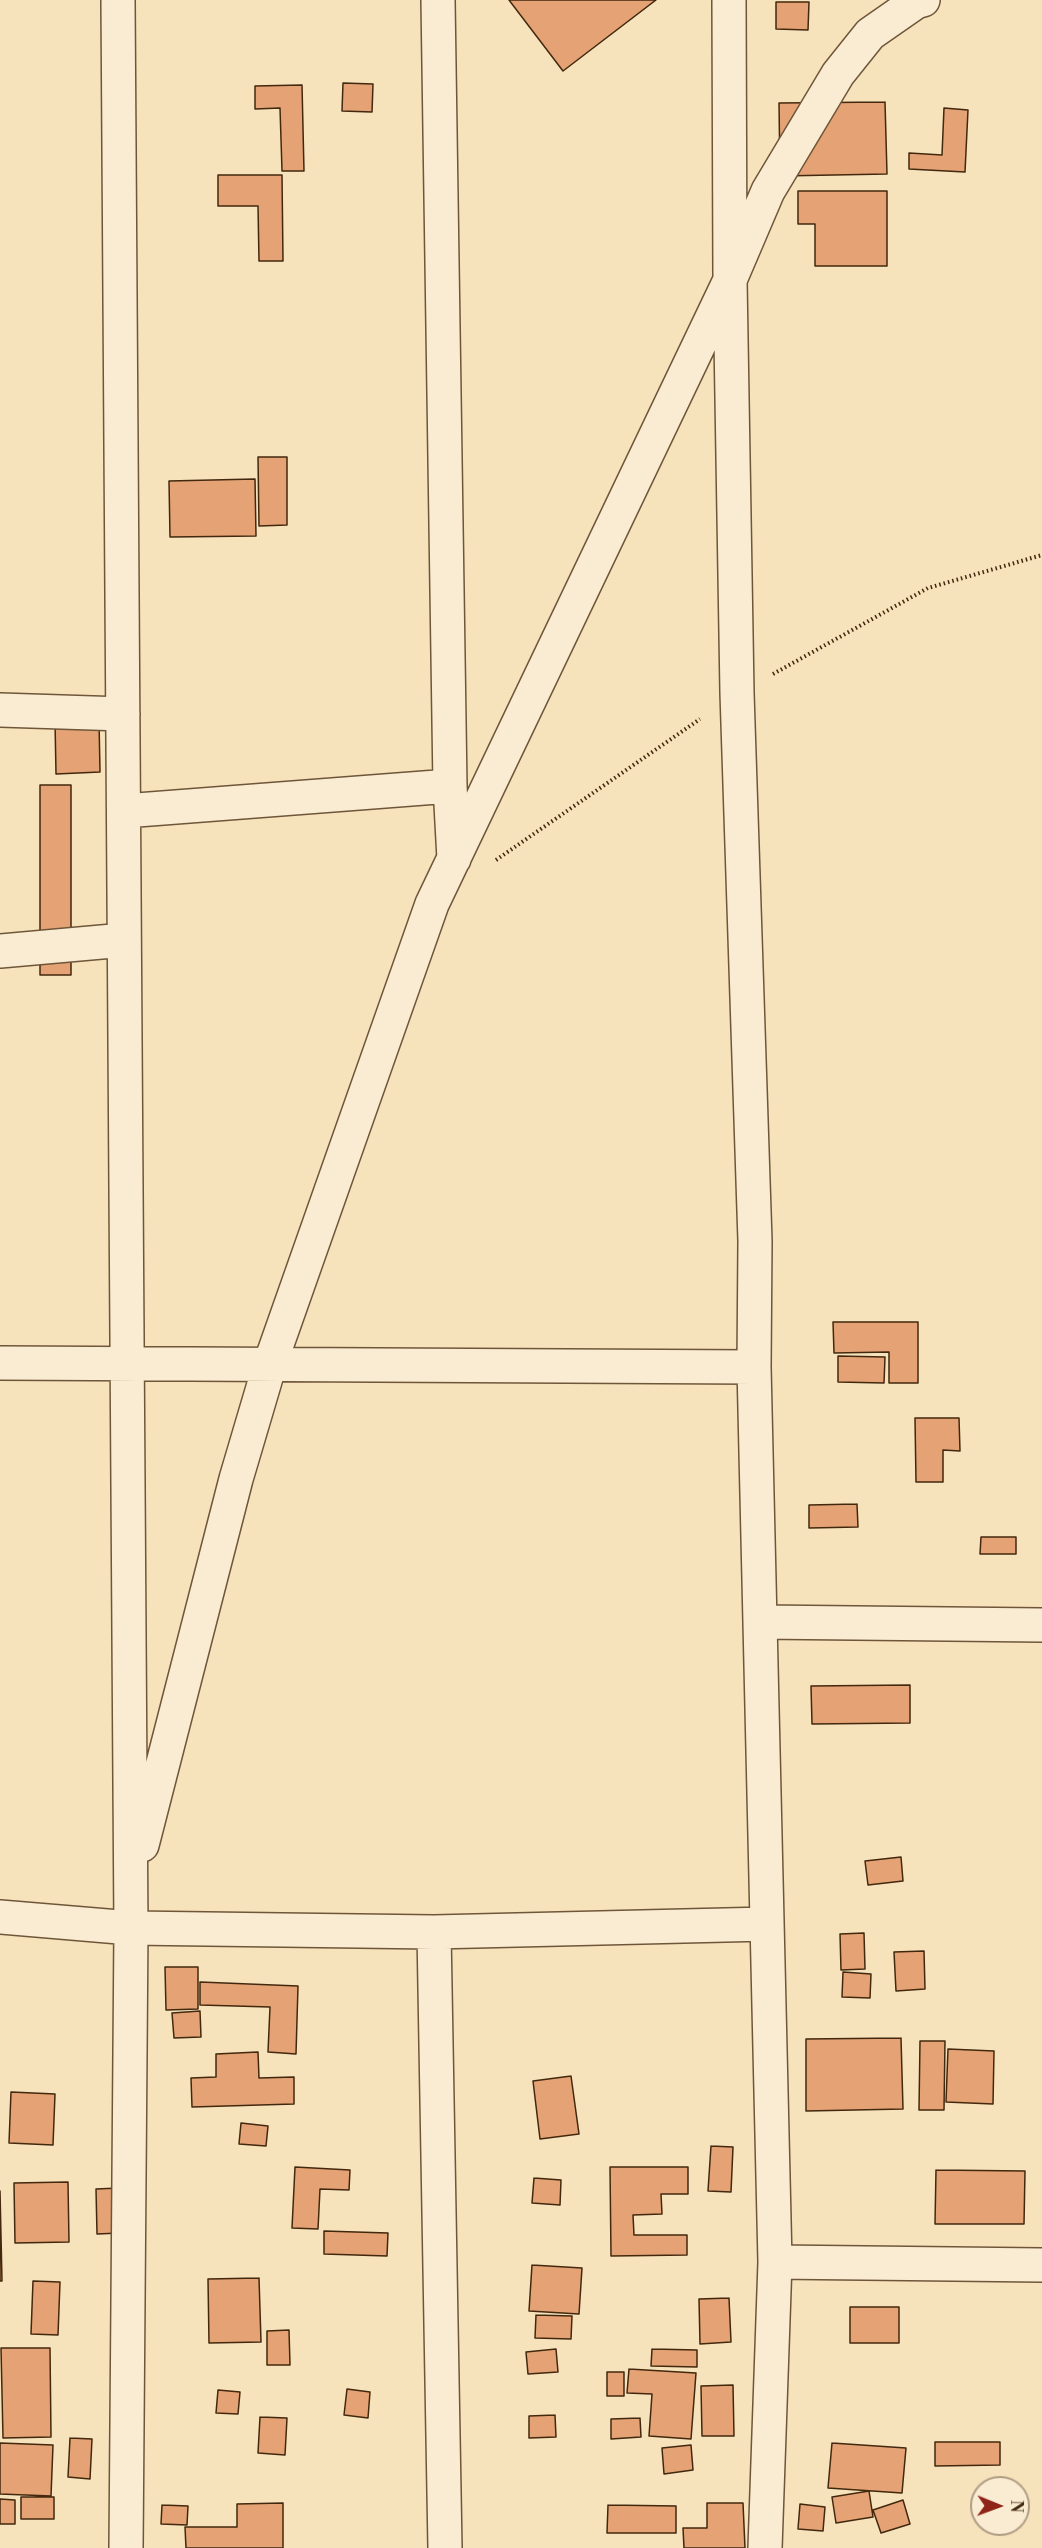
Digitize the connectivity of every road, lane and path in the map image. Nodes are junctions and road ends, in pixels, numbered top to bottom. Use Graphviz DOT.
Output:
graph roads {
  1 [pos="118,0"];
  2 [pos="438,0"];
  3 [pos="729,0"];
  4 [pos="923,0"];
  5 [pos="730,280"];
  6 [pos="0,710"];
  7 [pos="123,714"];
  8 [pos="450,786"];
  9 [pos="124,811"];
  10 [pos="454,862"];
  11 [pos="124,940"];
  12 [pos="0,951"];
  13 [pos="0,1363"];
  14 [pos="127,1364"];
  15 [pos="270,1364"];
  16 [pos="754,1367"];
  17 [pos="760,1622"];
  18 [pos="1042,1625"];
  19 [pos="130,1890"];
  20 [pos="0,1917"];
  21 [pos="766,1924"];
  22 [pos="131,1928"];
  23 [pos="434,1932"];
  24 [pos="775,2262"];
  25 [pos="1042,2265"];
  26 [pos="126,2548"];
  27 [pos="445,2548"];
  28 [pos="765,2548"];
  1 -- 7 [label="street"];
  2 -- 8 [label="street"];
  3 -- 5 [label="street"];
  4 -- 5 [label="street"];
  5 -- 10 [label="street"];
  5 -- 16 [label="street"];
  6 -- 7 [label="street"];
  7 -- 9 [label="street"];
  8 -- 9 [label="street"];
  8 -- 10 [label="street"];
  9 -- 11 [label="street"];
  10 -- 15 [label="street"];
  11 -- 12 [label="street"];
  11 -- 14 [label="street"];
  13 -- 14 [label="street"];
  14 -- 15 [label="street"];
  14 -- 19 [label="street"];
  15 -- 16 [label="street"];
  15 -- 19 [label="street"];
  16 -- 17 [label="street"];
  17 -- 18 [label="street"];
  17 -- 21 [label="street"];
  19 -- 22 [label="street"];
  20 -- 22 [label="street"];
  21 -- 23 [label="street"];
  21 -- 24 [label="street"];
  22 -- 23 [label="street"];
  22 -- 26 [label="street"];
  23 -- 27 [label="street"];
  24 -- 25 [label="street"];
  24 -- 28 [label="street"];
}
